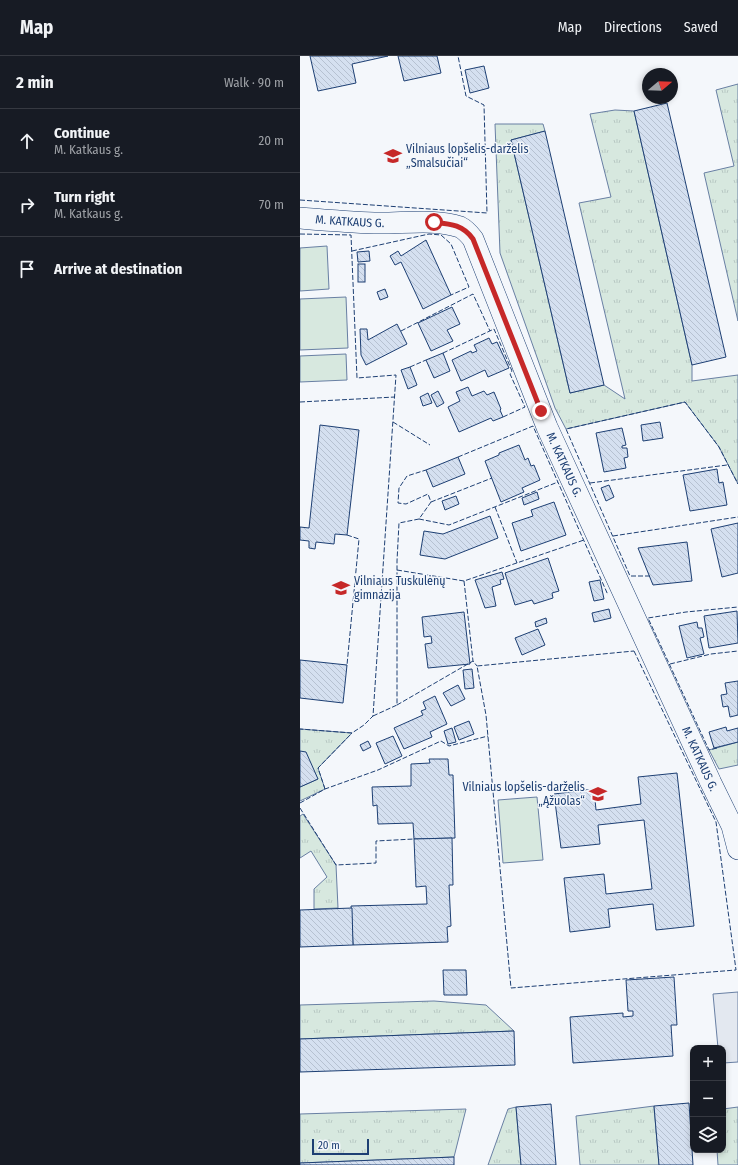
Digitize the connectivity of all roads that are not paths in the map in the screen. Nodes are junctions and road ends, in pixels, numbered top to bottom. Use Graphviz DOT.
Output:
graph roads {
  1 [pos="300,218"];
  2 [pos="738,849"];
  1 -- 2 [label="street, M. KATKAUS G."];
}
